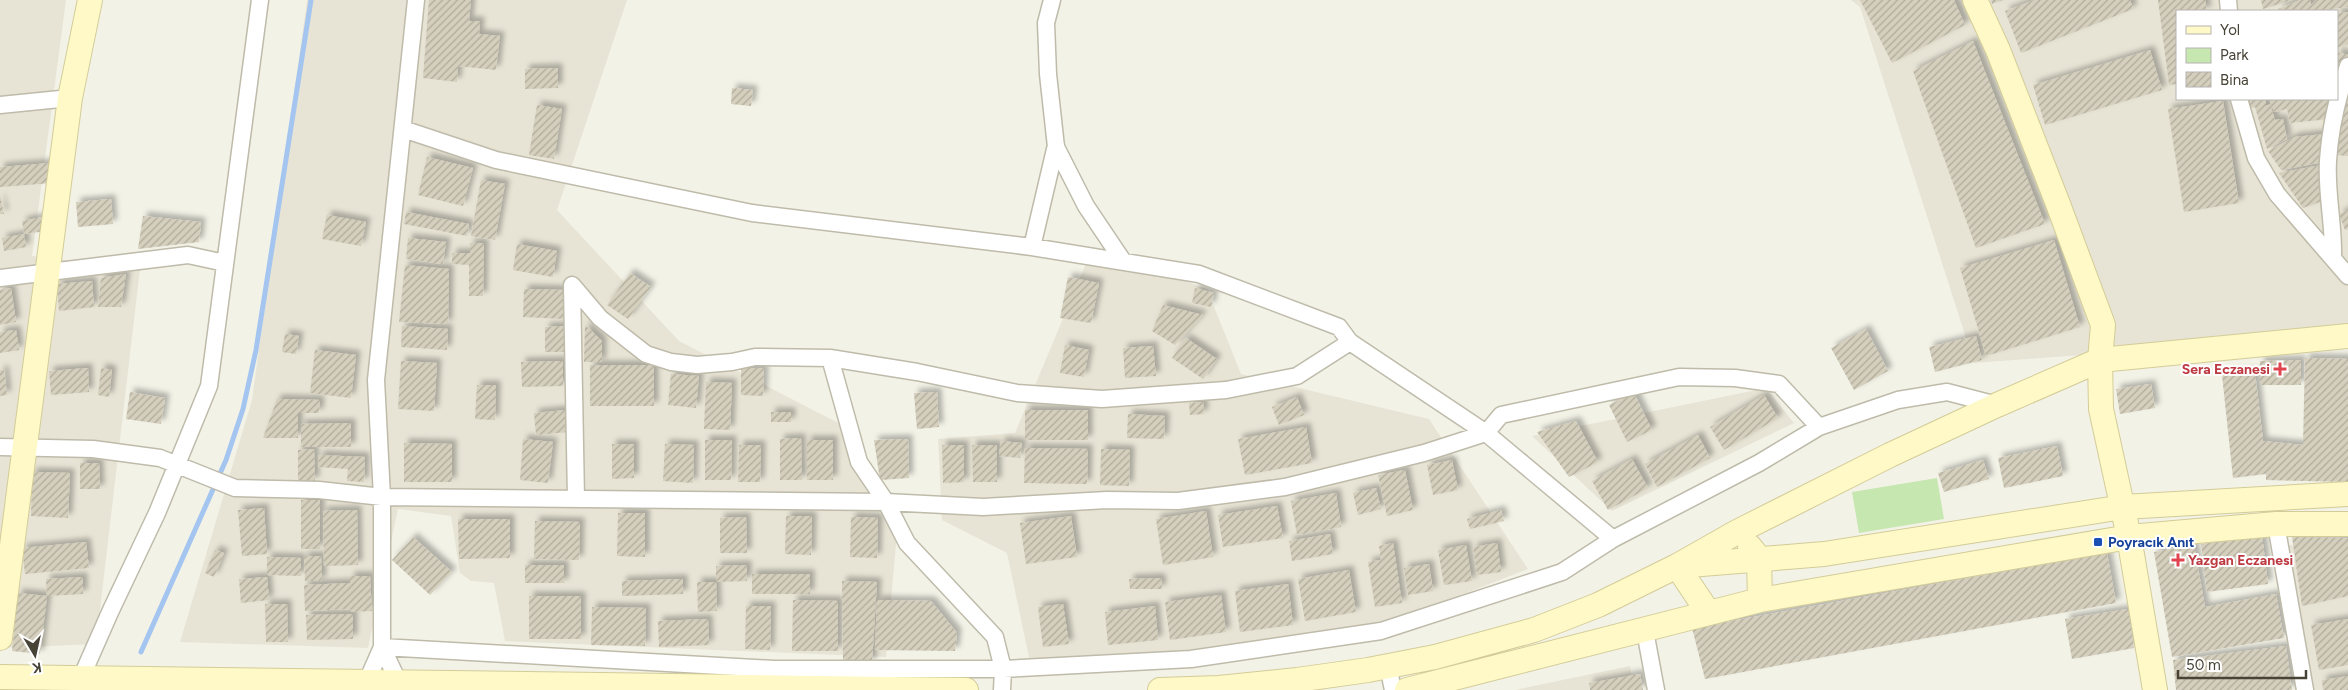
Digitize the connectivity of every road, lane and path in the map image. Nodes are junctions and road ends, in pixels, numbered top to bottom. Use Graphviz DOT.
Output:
graph roads {
  1 [pos="90,0"];
  2 [pos="260,0"];
  3 [pos="416,0"];
  4 [pos="1052,0"];
  5 [pos="1975,0"];
  6 [pos="2348,66"];
  7 [pos="70,98"];
  8 [pos="2239,100"];
  9 [pos="0,105"];
  10 [pos="402,129"];
  11 [pos="1056,145"];
  12 [pos="2341,236"];
  13 [pos="1032,247"];
  14 [pos="2333,258"];
  15 [pos="1123,261"];
  16 [pos="225,263"];
  17 [pos="46,273"];
  18 [pos="2348,276"];
  19 [pos="0,278"];
  20 [pos="2348,336"];
  21 [pos="1350,342"];
  22 [pos="830,358"];
  23 [pos="2100,360"];
  24 [pos="1997,405"];
  25 [pos="1819,427"];
  26 [pos="1486,433"];
  27 [pos="0,447"];
  28 [pos="24,447"];
  29 [pos="178,464"];
  30 [pos="2348,494"];
  31 [pos="382,497"];
  32 [pos="576,500"];
  33 [pos="886,502"];
  34 [pos="2123,506"];
  35 [pos="2276,524"];
  36 [pos="2348,524"];
  37 [pos="1737,532"];
  38 [pos="2129,537"];
  39 [pos="1613,539"];
  40 [pos="1759,558"];
  41 [pos="1677,566"];
  42 [pos="1760,600"];
  43 [pos="1708,612"];
  44 [pos="1645,631"];
  45 [pos="0,638"];
  46 [pos="382,647"];
  47 [pos="1388,666"];
  48 [pos="1003,669"];
  49 [pos="0,678"];
  50 [pos="81,678"];
  51 [pos="366,686"];
  52 [pos="398,686"];
  53 [pos="966,690"];
  54 [pos="1002,690"];
  55 [pos="1160,690"];
  56 [pos="1393,690"];
  57 [pos="1407,690"];
  58 [pos="1656,690"];
  59 [pos="2155,690"];
  60 [pos="2305,690"];
  1 -- 7 [label="main road"];
  2 -- 16 [label="street"];
  3 -- 10 [label="street"];
  4 -- 11 [label="street"];
  5 -- 23 [label="main road"];
  6 -- 12 [label="street"];
  7 -- 9 [label="street"];
  7 -- 17 [label="main road"];
  8 -- 14 [label="street"];
  10 -- 13 [label="street"];
  10 -- 31 [label="street"];
  11 -- 13 [label="street"];
  11 -- 15 [label="street"];
  12 -- 14 [label="street"];
  13 -- 15 [label="street"];
  14 -- 18 [label="street"];
  15 -- 21 [label="street"];
  16 -- 17 [label="street"];
  16 -- 29 [label="street"];
  17 -- 19 [label="street"];
  17 -- 28 [label="main road"];
  20 -- 23 [label="main road"];
  21 -- 22 [label="street"];
  21 -- 26 [label="street"];
  22 -- 32 [label="street"];
  22 -- 33 [label="street"];
  23 -- 24 [label="main road"];
  23 -- 34 [label="main road"];
  24 -- 25 [label="street"];
  24 -- 37 [label="main road"];
  25 -- 26 [label="street"];
  25 -- 39 [label="street"];
  26 -- 33 [label="street"];
  26 -- 39 [label="street"];
  27 -- 28 [label="street"];
  28 -- 29 [label="street"];
  28 -- 45 [label="main road"];
  29 -- 31 [label="street"];
  29 -- 50 [label="street"];
  30 -- 34 [label="main road"];
  31 -- 32 [label="street"];
  31 -- 46 [label="street"];
  32 -- 33 [label="street"];
  33 -- 48 [label="street"];
  34 -- 38 [label="main road"];
  34 -- 40 [label="main road"];
  35 -- 36 [label="main road"];
  35 -- 38 [label="main road"];
  35 -- 60 [label="street"];
  37 -- 40 [label="main road"];
  37 -- 41 [label="main road"];
  38 -- 42 [label="main road"];
  38 -- 59 [label="main road"];
  39 -- 48 [label="street"];
  40 -- 41 [label="main road"];
  40 -- 42 [label="main road"];
  41 -- 43 [label="main road"];
  41 -- 47 [label="main road"];
  42 -- 43 [label="main road"];
  43 -- 44 [label="main road"];
  44 -- 57 [label="main road"];
  44 -- 58 [label="street"];
  46 -- 48 [label="street"];
  46 -- 51 [label="street"];
  46 -- 52 [label="street"];
  47 -- 55 [label="main road"];
  47 -- 56 [label="street"];
  48 -- 54 [label="street"];
  49 -- 50 [label="main road"];
  50 -- 51 [label="main road"];
  51 -- 52 [label="main road"];
  52 -- 53 [label="main road"];
}
